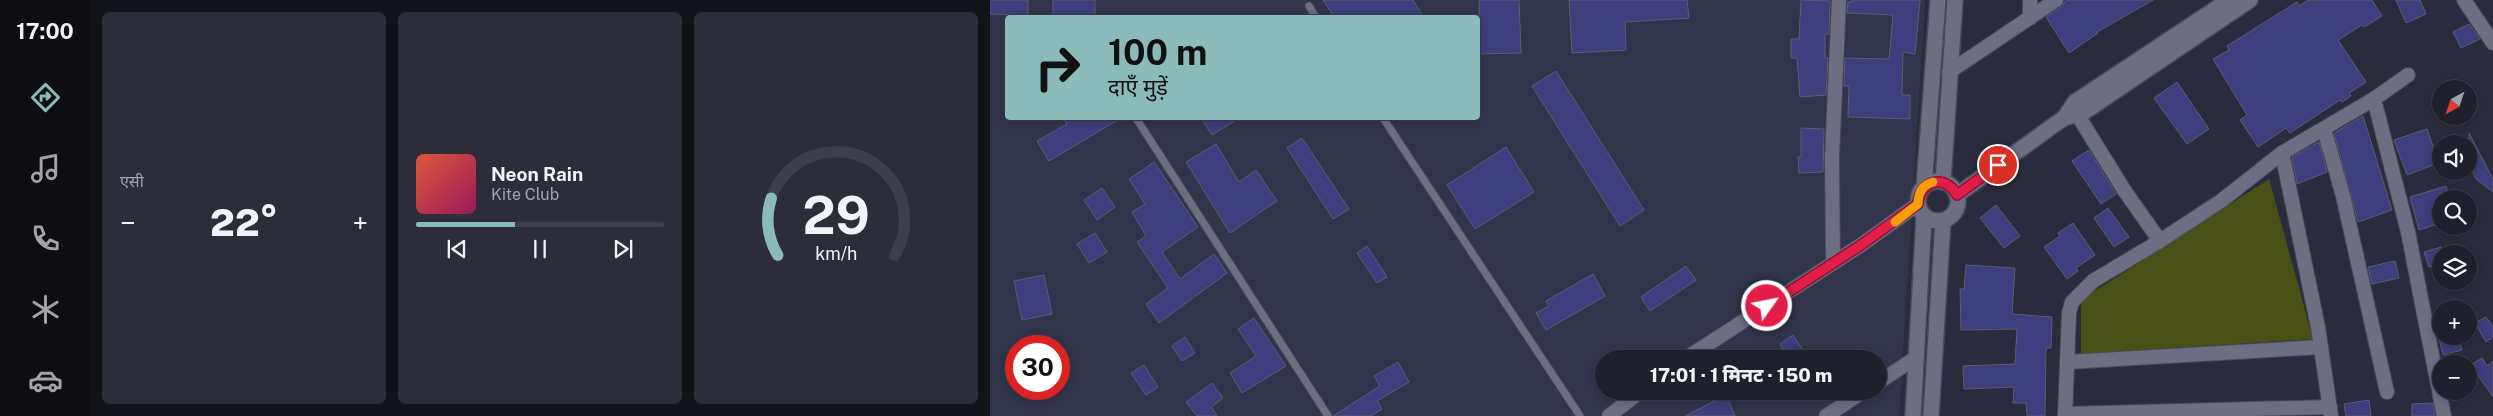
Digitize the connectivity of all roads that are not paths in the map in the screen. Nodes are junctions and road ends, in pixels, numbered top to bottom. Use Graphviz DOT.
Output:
graph roads {
  1 [pos="1838,0"];
  2 [pos="1938,0"];
  3 [pos="1955,0"];
  4 [pos="2030,0"];
  5 [pos="2056,0"];
  6 [pos="2229,0"];
  7 [pos="2250,0"];
  8 [pos="2464,0"];
  9 [pos="1309,6"];
  10 [pos="1314,15"];
  11 [pos="2030,18"];
  12 [pos="2493,43"];
  13 [pos="1949,72"];
  14 [pos="2408,75"];
  15 [pos="2374,99"];
  16 [pos="2071,113"];
  17 [pos="1137,120"];
  18 [pos="1384,120"];
  19 [pos="2324,129"];
  20 [pos="2282,154"];
  21 [pos="1943,182"];
  22 [pos="1924,186"];
  23 [pos="1957,195"];
  24 [pos="1921,210"];
  25 [pos="1943,220"];
  26 [pos="2160,241"];
  27 [pos="1833,263"];
  28 [pos="2321,347"];
  29 [pos="1699,350"];
  30 [pos="1917,357"];
  31 [pos="2067,362"];
  32 [pos="1887,377"];
  33 [pos="2387,392"];
  34 [pos="1629,400"];
  35 [pos="1850,400"];
  36 [pos="2330,411"];
  37 [pos="2065,415"];
  38 [pos="1328,416"];
  39 [pos="1580,416"];
  40 [pos="1608,416"];
  41 [pos="1826,416"];
  42 [pos="1913,416"];
  43 [pos="1932,416"];
  44 [pos="2444,416"];
  1 -- 27 [label="street"];
  2 -- 22 [label="street"];
  3 -- 13 [label="street"];
  4 -- 11 [label="street"];
  5 -- 11 [label="street"];
  6 -- 16 [label="street"];
  7 -- 16 [label="street"];
  8 -- 12 [label="street"];
  9 -- 10 [label="lane"];
  11 -- 13 [label="street"];
  13 -- 21 [label="street"];
  14 -- 15 [label="street"];
  15 -- 19 [label="street"];
  15 -- 44 [label="street"];
  16 -- 23 [label="street"];
  16 -- 26 [label="street"];
  17 -- 38 [label="lane"];
  18 -- 39 [label="lane"];
  19 -- 20 [label="street"];
  19 -- 33 [label="street"];
  20 -- 26 [label="street"];
  20 -- 28 [label="street"];
  21 -- 22 [label="street"];
  21 -- 23 [label="street"];
  22 -- 24 [label="street"];
  23 -- 25 [label="street"];
  24 -- 25 [label="street"];
  24 -- 27 [label="street"];
  24 -- 30 [label="street"];
  25 -- 43 [label="street"];
  26 -- 31 [label="street"];
  27 -- 29 [label="street"];
  28 -- 31 [label="street"];
  28 -- 36 [label="street"];
  30 -- 32 [label="street"];
  30 -- 42 [label="street"];
  31 -- 37 [label="street"];
  34 -- 40 [label="street"];
  35 -- 41 [label="street"];
  36 -- 37 [label="street"];
}
